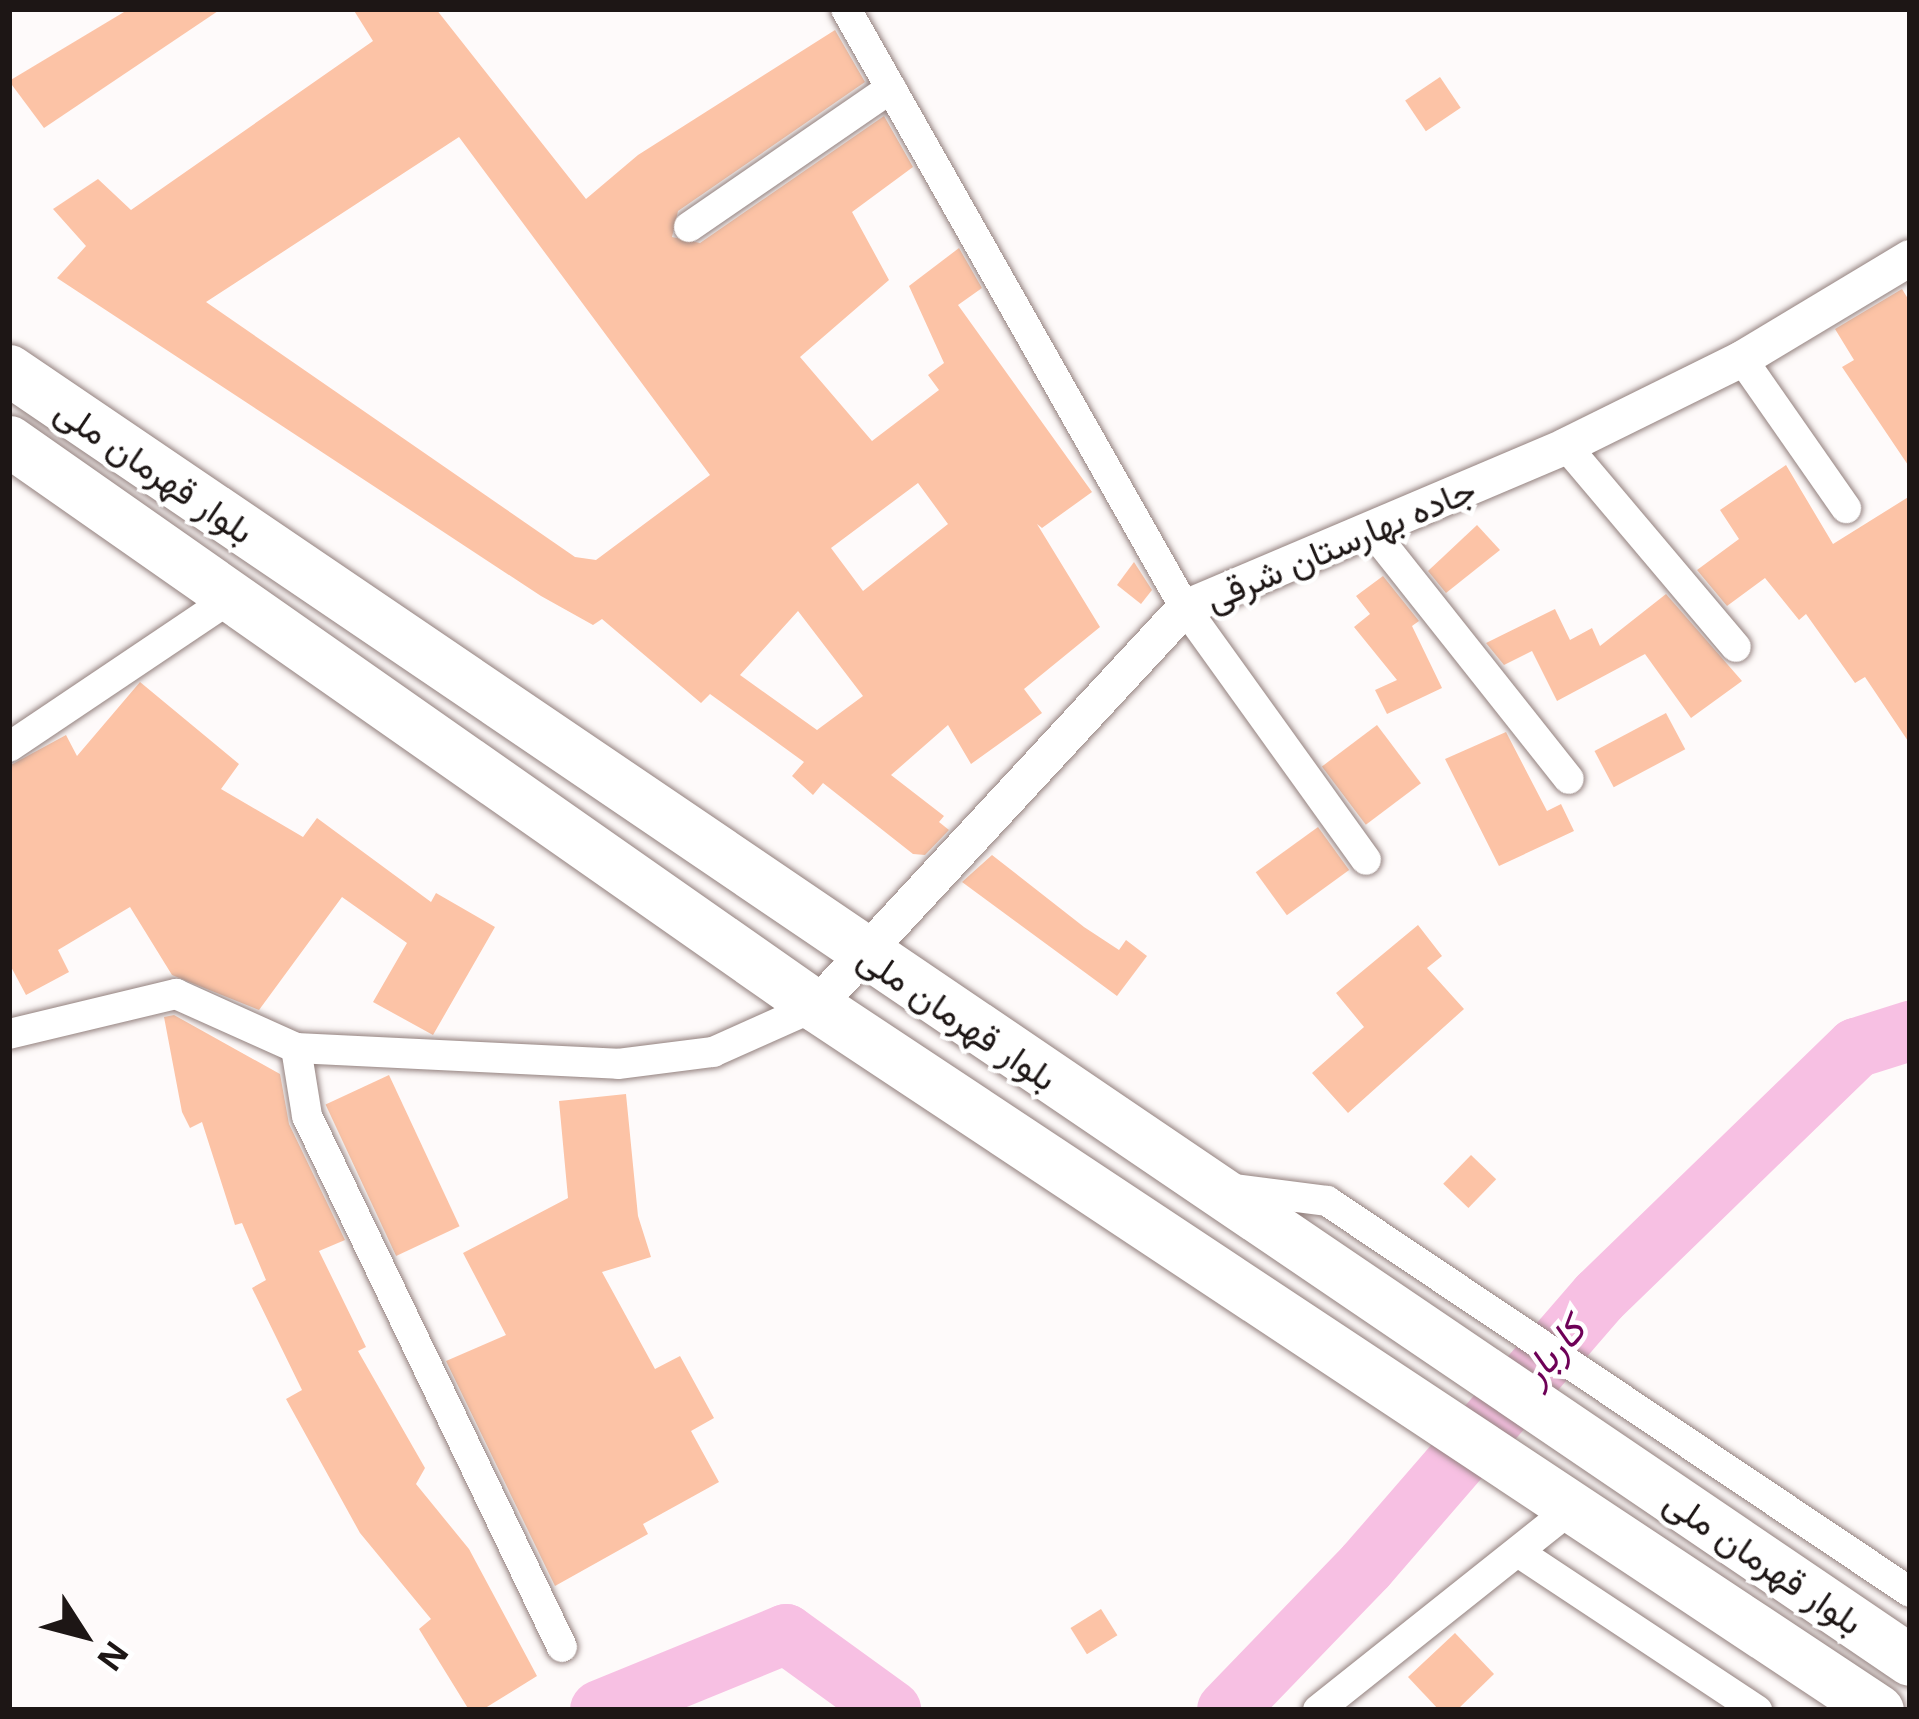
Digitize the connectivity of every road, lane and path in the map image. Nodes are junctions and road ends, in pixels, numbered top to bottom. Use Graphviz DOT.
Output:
graph roads {
  1 [pos="846,9"];
  2 [pos="891,88"];
  3 [pos="689,227"];
  4 [pos="1907,269"];
  5 [pos="1742,359"];
  6 [pos="9,370"];
  7 [pos="9,441"];
  8 [pos="1565,446"];
  9 [pos="1846,508"];
  10 [pos="1373,532"];
  11 [pos="234,596"];
  12 [pos="1185,608"];
  13 [pos="1736,647"];
  14 [pos="9,747"];
  15 [pos="1569,779"];
  16 [pos="1366,860"];
  17 [pos="863,953"];
  18 [pos="816,1006"];
  19 [pos="9,1034"];
  20 [pos="296,1048"];
  21 [pos="1209,1187"];
  22 [pos="1558,1498"];
  23 [pos="1517,1552"];
  24 [pos="1910,1592"];
  25 [pos="562,1647"];
  26 [pos="1910,1660"];
  27 [pos="1318,1710"];
  28 [pos="1757,1710"];
  29 [pos="1878,1710"];
  1 -- 2 [label="street"];
  2 -- 3 [label="street"];
  2 -- 12 [label="street"];
  4 -- 5 [label="street, جاده بهارستان شرقی"];
  5 -- 8 [label="street, جاده بهارستان شرقی"];
  5 -- 9 [label="street"];
  6 -- 17 [label="highway, بلوار قهرمان ملی"];
  7 -- 11 [label="highway, بلوار قهرمان ملی"];
  8 -- 10 [label="street, جاده بهارستان شرقی"];
  8 -- 13 [label="street"];
  10 -- 12 [label="street, جاده بهارستان شرقی"];
  10 -- 15 [label="street"];
  11 -- 14 [label="street"];
  11 -- 18 [label="highway, بلوار قهرمان ملی"];
  12 -- 16 [label="street"];
  12 -- 17 [label="street, جاده بهارستان شرقی"];
  17 -- 18 [label="street, جاده بهارستان شرقی"];
  17 -- 21 [label="highway, بلوار قهرمان ملی"];
  18 -- 20 [label="street"];
  18 -- 22 [label="highway, بلوار قهرمان ملی"];
  19 -- 20 [label="street"];
  20 -- 25 [label="street"];
  21 -- 24 [label="street"];
  21 -- 26 [label="highway, بلوار قهرمان ملی"];
  22 -- 23 [label="street"];
  22 -- 29 [label="highway, بلوار قهرمان ملی"];
  23 -- 27 [label="street"];
  23 -- 28 [label="street"];
}
